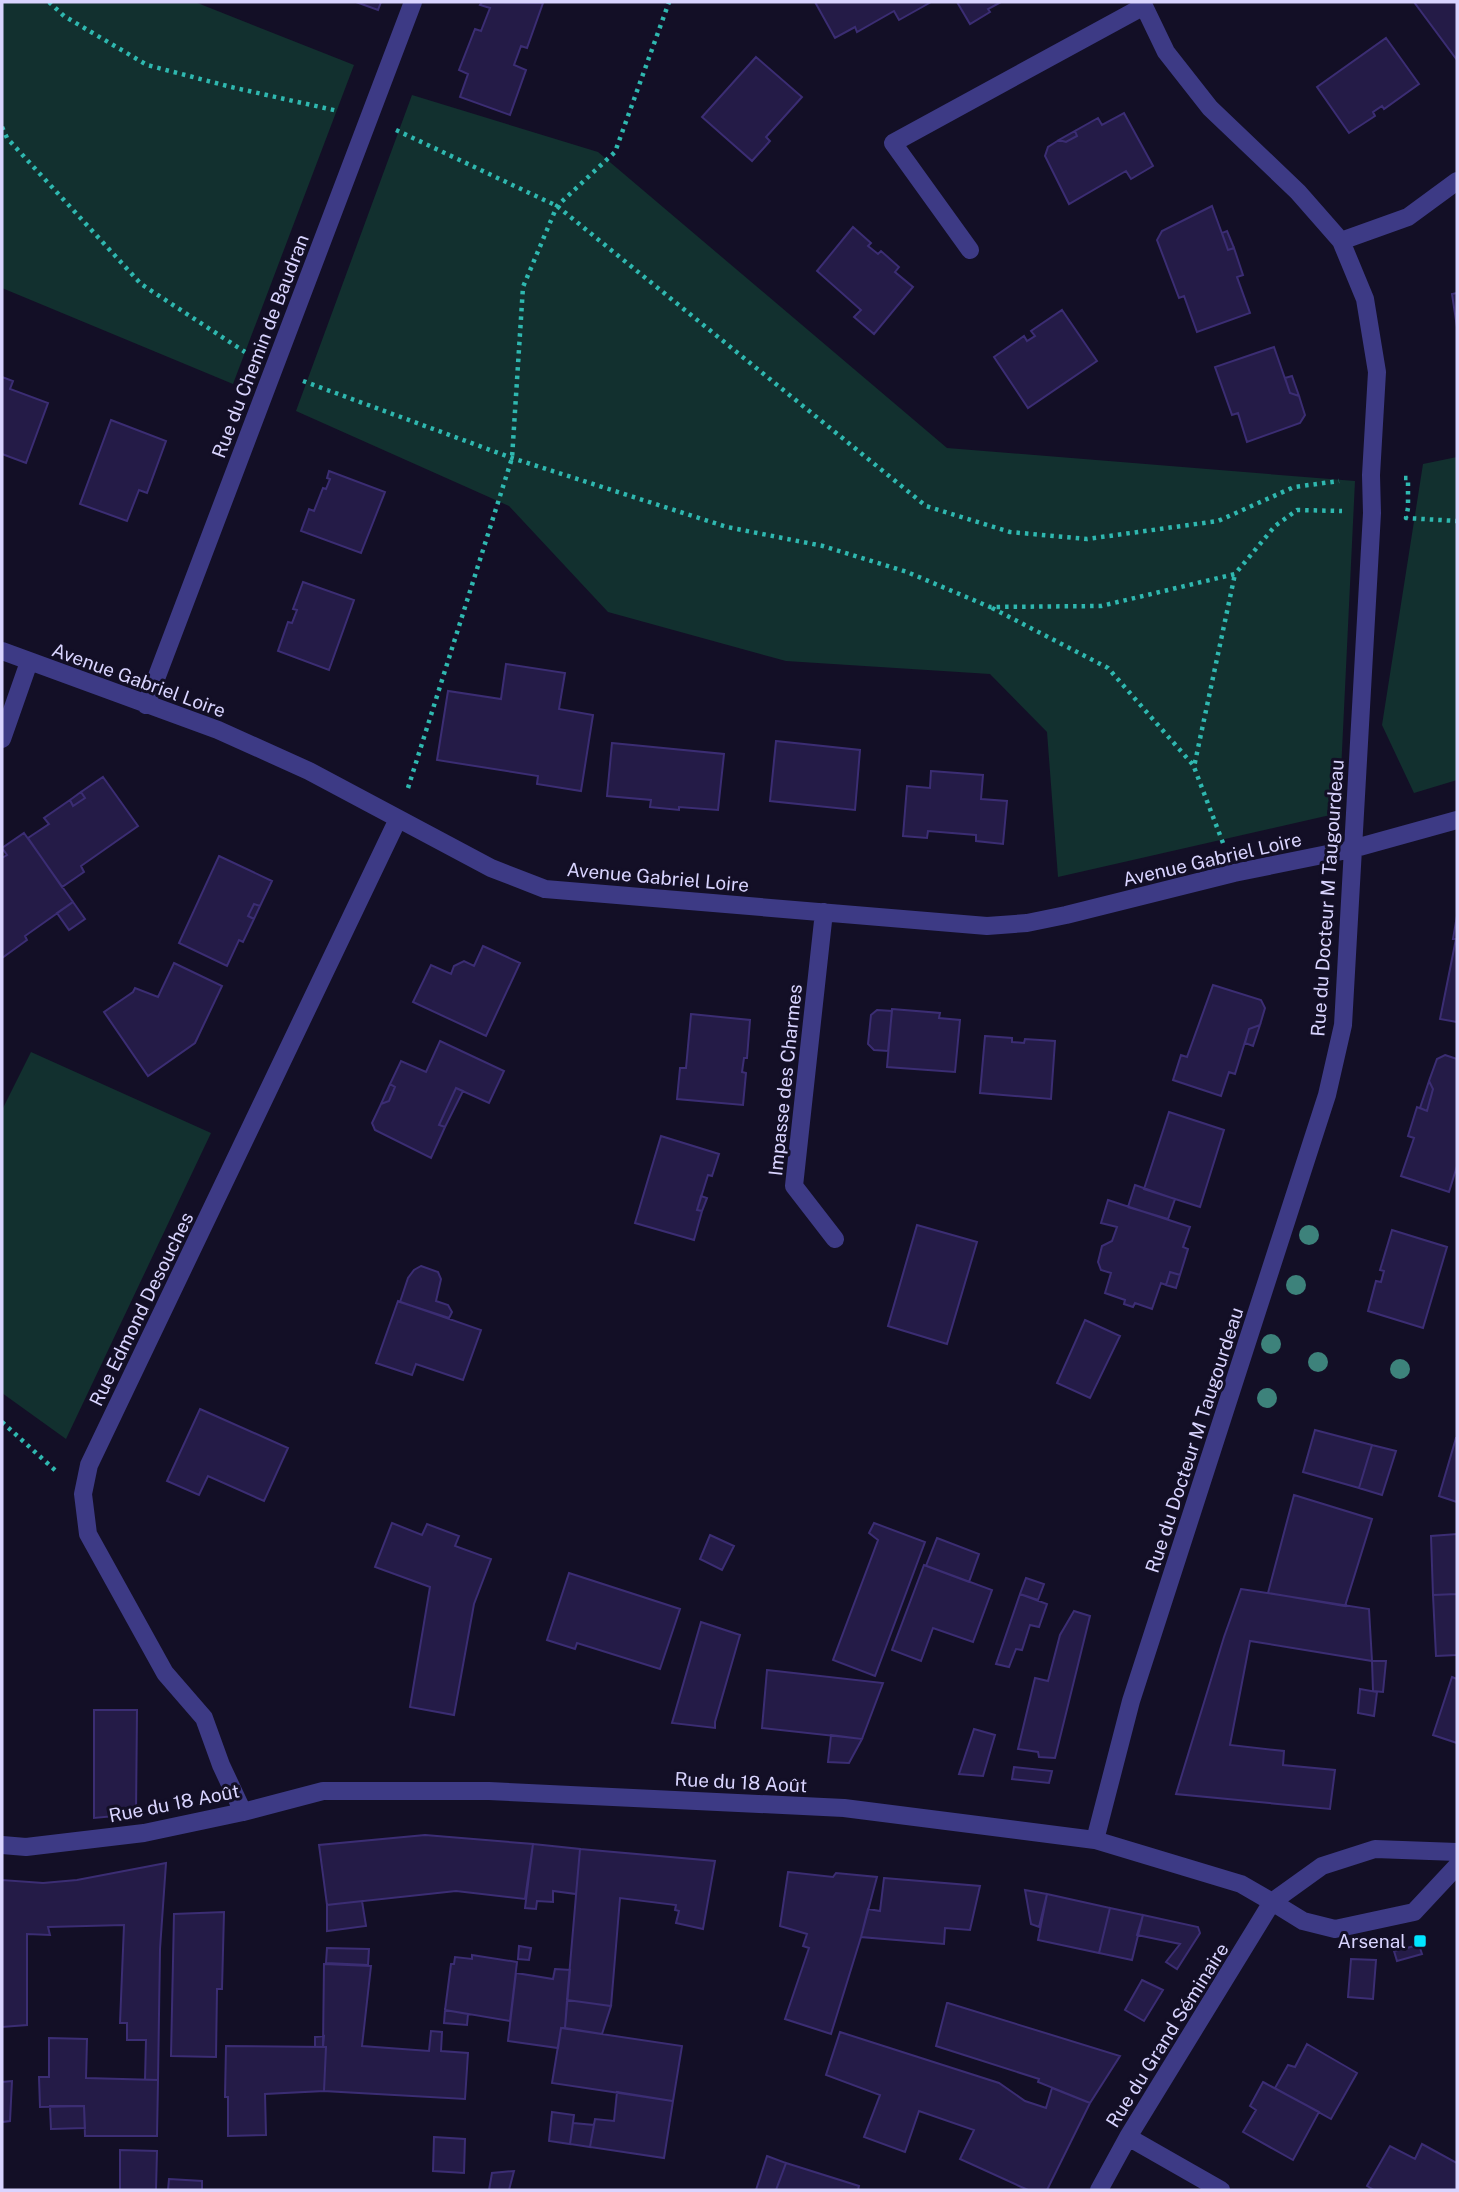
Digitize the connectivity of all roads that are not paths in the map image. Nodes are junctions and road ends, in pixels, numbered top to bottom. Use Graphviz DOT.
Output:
graph roads {
  1 [pos="414,2"];
  2 [pos="1143,4"];
  3 [pos="1457,181"];
  4 [pos="1341,241"];
  5 [pos="970,250"];
  6 [pos="2,651"];
  7 [pos="29,662"];
  8 [pos="146,705"];
  9 [pos="2,739"];
  10 [pos="398,819"];
  11 [pos="1457,820"];
  12 [pos="1352,849"];
  13 [pos="824,912"];
  14 [pos="835,1239"];
  15 [pos="243,1812"];
  16 [pos="1096,1840"];
  17 [pos="2,1845"];
  18 [pos="1457,1852"];
  19 [pos="1457,1866"];
  20 [pos="1272,1902"];
  21 [pos="1128,2137"];
  22 [pos="1099,2190"];
  23 [pos="1221,2190"];
  1 -- 8 [label="street, Rue du Chemin de Baudran"];
  2 -- 4 [label="street, Rue du Docteur M Taugourdeau"];
  2 -- 5 [label="street"];
  3 -- 4 [label="street"];
  4 -- 12 [label="street, Rue du Docteur M Taugourdeau"];
  6 -- 7 [label="street, Avenue Gabriel Loire"];
  7 -- 8 [label="street, Avenue Gabriel Loire"];
  7 -- 9 [label="street"];
  8 -- 10 [label="street, Avenue Gabriel Loire"];
  10 -- 13 [label="street, Avenue Gabriel Loire"];
  10 -- 15 [label="street, Rue Edmond Desouches"];
  11 -- 12 [label="street, Avenue Gabriel Loire"];
  12 -- 13 [label="street, Avenue Gabriel Loire"];
  12 -- 16 [label="street, Rue du Docteur M Taugourdeau"];
  13 -- 14 [label="street, Impasse des Charmes"];
  15 -- 16 [label="street, Rue du 18 Août"];
  15 -- 17 [label="street, Rue du 18 Août"];
  16 -- 20 [label="street, Rue du 18 Août"];
  18 -- 20 [label="street"];
  19 -- 20 [label="street, Rue du 18 Août"];
  20 -- 21 [label="street, Rue du Grand Séminaire"];
  21 -- 22 [label="street, Rue du Grand Séminaire"];
  21 -- 23 [label="street"];
}
